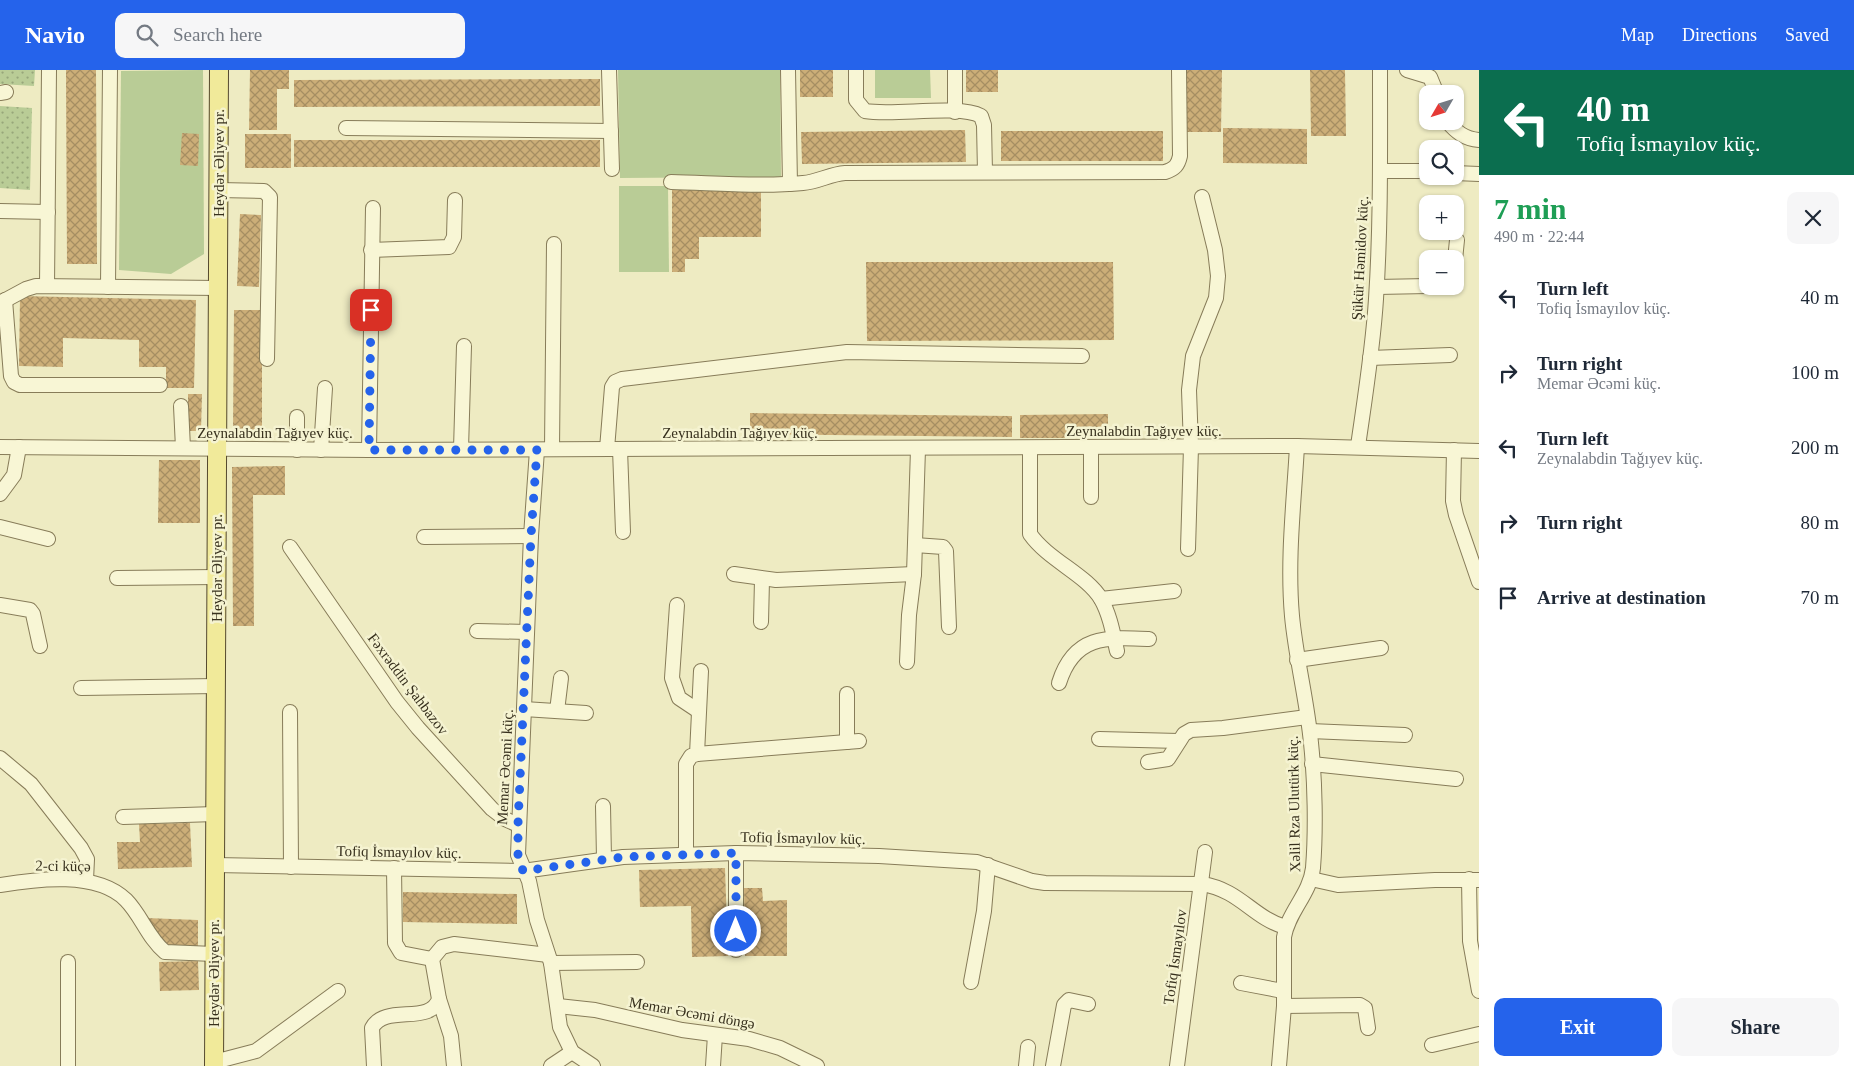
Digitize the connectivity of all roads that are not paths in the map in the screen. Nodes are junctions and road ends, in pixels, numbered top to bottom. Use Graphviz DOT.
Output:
graph roads {
  1 [pos="49,70"];
  2 [pos="110,70"];
  3 [pos="219,70"];
  4 [pos="609,70"];
  5 [pos="788,70"];
  6 [pos="856,70"];
  7 [pos="955,70"];
  8 [pos="1179,70"];
  9 [pos="1380,70"];
  10 [pos="1407,70"];
  11 [pos="1431,74"];
  12 [pos="955,112"];
  13 [pos="346,128"];
  14 [pos="1457,130"];
  15 [pos="611,131"];
  16 [pos="1479,140"];
  17 [pos="612,169"];
  18 [pos="1380,171"];
  19 [pos="1419,171"];
  20 [pos="985,172"];
  21 [pos="1464,173"];
  22 [pos="1479,174"];
  23 [pos="671,182"];
  24 [pos="790,184"];
  25 [pos="219,190"];
  26 [pos="1202,197"];
  27 [pos="455,200"];
  28 [pos="373,208"];
  29 [pos="0,211"];
  30 [pos="48,212"];
  31 [pos="1456,240"];
  32 [pos="554,244"];
  33 [pos="371,250"];
  34 [pos="1456,250"];
  35 [pos="47,286"];
  36 [pos="1419,286"];
  37 [pos="108,287"];
  38 [pos="1377,287"];
  39 [pos="218,288"];
  40 [pos="2,302"];
  41 [pos="464,346"];
  42 [pos="1450,354"];
  43 [pos="1082,356"];
  44 [pos="1370,358"];
  45 [pos="267,359"];
  46 [pos="160,385"];
  47 [pos="325,388"];
  48 [pos="181,406"];
  49 [pos="297,417"];
  50 [pos="1191,446"];
  51 [pos="1298,446"];
  52 [pos="1358,446"];
  53 [pos="0,447"];
  54 [pos="19,447"];
  55 [pos="1091,447"];
  56 [pos="183,448"];
  57 [pos="1030,448"];
  58 [pos="461,449"];
  59 [pos="552,449"];
  60 [pos="614,449"];
  61 [pos="918,449"];
  62 [pos="217,450"];
  63 [pos="297,450"];
  64 [pos="321,450"];
  65 [pos="369,450"];
  66 [pos="537,450"];
  67 [pos="1454,450"];
  68 [pos="1479,451"];
  69 [pos="0,494"];
  70 [pos="1091,497"];
  71 [pos="0,527"];
  72 [pos="623,532"];
  73 [pos="531,536"];
  74 [pos="424,537"];
  75 [pos="48,538"];
  76 [pos="915,545"];
  77 [pos="290,547"];
  78 [pos="1188,549"];
  79 [pos="734,574"];
  80 [pos="914,574"];
  81 [pos="216,576"];
  82 [pos="117,578"];
  83 [pos="762,580"];
  84 [pos="1479,582"];
  85 [pos="1174,591"];
  86 [pos="1101,599"];
  87 [pos="0,605"];
  88 [pos="677,606"];
  89 [pos="761,622"];
  90 [pos="949,627"];
  91 [pos="477,631"];
  92 [pos="527,632"];
  93 [pos="1149,639"];
  94 [pos="1115,644"];
  95 [pos="40,646"];
  96 [pos="1381,648"];
  97 [pos="1297,660"];
  98 [pos="906,662"];
  99 [pos="701,671"];
  100 [pos="561,678"];
  101 [pos="1059,683"];
  102 [pos="216,686"];
  103 [pos="81,688"];
  104 [pos="847,694"];
  105 [pos="524,709"];
  106 [pos="697,710"];
  107 [pos="557,711"];
  108 [pos="290,712"];
  109 [pos="586,713"];
  110 [pos="1307,717"];
  111 [pos="1310,732"];
  112 [pos="1405,735"];
  113 [pos="1099,739"];
  114 [pos="1179,742"];
  115 [pos="696,754"];
  116 [pos="0,758"];
  117 [pos="1148,762"];
  118 [pos="1312,764"];
  119 [pos="1456,779"];
  120 [pos="603,806"];
  121 [pos="215,814"];
  122 [pos="123,816"];
  123 [pos="518,824"];
  124 [pos="1206,852"];
  125 [pos="736,853"];
  126 [pos="686,854"];
  127 [pos="604,859"];
  128 [pos="215,865"];
  129 [pos="988,865"];
  130 [pos="291,867"];
  131 [pos="394,868"];
  132 [pos="523,871"];
  133 [pos="1311,878"];
  134 [pos="86,880"];
  135 [pos="1474,880"];
  136 [pos="1202,884"];
  137 [pos="0,885"];
  138 [pos="1285,927"];
  139 [pos="736,950"];
  140 [pos="214,954"];
  141 [pos="432,959"];
  142 [pos="550,959"];
  143 [pos="68,962"];
  144 [pos="637,962"];
  145 [pos="971,982"];
  146 [pos="1241,983"];
  147 [pos="338,991"];
  148 [pos="1283,991"];
  149 [pos="1479,991"];
  150 [pos="440,999"];
  151 [pos="1088,1004"];
  152 [pos="558,1006"];
  153 [pos="1284,1006"];
  154 [pos="1368,1028"];
  155 [pos="1479,1034"];
  156 [pos="715,1035"];
  157 [pos="1432,1045"];
  158 [pos="1028,1047"];
  159 [pos="572,1052"];
  160 [pos="214,1064"];
  161 [pos="809,1064"];
  162 [pos="68,1066"];
  163 [pos="374,1066"];
  164 [pos="454,1066"];
  165 [pos="551,1066"];
  166 [pos="592,1066"];
  167 [pos="714,1066"];
  168 [pos="1026,1066"];
  169 [pos="1054,1066"];
  170 [pos="1177,1066"];
  171 [pos="1279,1066"];
  1 -- 30 [label="street"];
  2 -- 37 [label="street"];
  3 -- 25 [label="main road, Heydər Əliyev pr."];
  4 -- 15 [label="street"];
  5 -- 24 [label="street"];
  6 -- 12 [label="street"];
  7 -- 12 [label="street"];
  8 -- 20 [label="street"];
  9 -- 18 [label="street, Şükür Həmidov küç."];
  10 -- 11 [label="street"];
  12 -- 20 [label="street"];
  13 -- 15 [label="street"];
  14 -- 16 [label="street"];
  15 -- 17 [label="street"];
  18 -- 19 [label="street"];
  18 -- 38 [label="street, Şükür Həmidov küç."];
  20 -- 24 [label="street"];
  21 -- 22 [label="street"];
  23 -- 24 [label="street"];
  25 -- 39 [label="main road, Heydər Əliyev pr."];
  25 -- 45 [label="street"];
  26 -- 50 [label="street"];
  27 -- 33 [label="street"];
  28 -- 33 [label="street"];
  29 -- 30 [label="street"];
  30 -- 35 [label="street"];
  31 -- 34 [label="street"];
  32 -- 59 [label="street"];
  33 -- 65 [label="street"];
  35 -- 37 [label="street"];
  35 -- 40 [label="street"];
  36 -- 38 [label="street"];
  37 -- 39 [label="street"];
  38 -- 44 [label="street, Şükür Həmidov küç."];
  39 -- 62 [label="main road, Heydər Əliyev pr."];
  40 -- 46 [label="street"];
  41 -- 58 [label="street"];
  42 -- 44 [label="street"];
  43 -- 60 [label="street"];
  44 -- 52 [label="street, Şükür Həmidov küç."];
  47 -- 64 [label="street"];
  48 -- 56 [label="street"];
  49 -- 63 [label="street"];
  50 -- 51 [label="street, Zeynalabdin Tağıyev küç."];
  50 -- 55 [label="street, Zeynalabdin Tağıyev küç."];
  50 -- 78 [label="street"];
  51 -- 52 [label="street, Zeynalabdin Tağıyev küç."];
  51 -- 97 [label="street, Xəlil Rza Ulutürk küç."];
  52 -- 67 [label="street, Zeynalabdin Tağıyev küç."];
  53 -- 54 [label="street, Zeynalabdin Tağıyev küç."];
  54 -- 56 [label="street, Zeynalabdin Tağıyev küç."];
  54 -- 69 [label="street"];
  55 -- 57 [label="street, Zeynalabdin Tağıyev küç."];
  55 -- 70 [label="street"];
  56 -- 62 [label="street, Zeynalabdin Tağıyev küç."];
  57 -- 61 [label="street, Zeynalabdin Tağıyev küç."];
  57 -- 86 [label="street"];
  58 -- 65 [label="street, Zeynalabdin Tağıyev küç."];
  58 -- 66 [label="street, Zeynalabdin Tağıyev küç."];
  59 -- 60 [label="street, Zeynalabdin Tağıyev küç."];
  59 -- 66 [label="street, Zeynalabdin Tağıyev küç."];
  60 -- 61 [label="street, Zeynalabdin Tağıyev küç."];
  60 -- 72 [label="street"];
  61 -- 76 [label="street"];
  62 -- 63 [label="street, Zeynalabdin Tağıyev küç."];
  62 -- 81 [label="main road, Heydər Əliyev pr."];
  63 -- 64 [label="street, Zeynalabdin Tağıyev küç."];
  64 -- 65 [label="street, Zeynalabdin Tağıyev küç."];
  66 -- 73 [label="street, Memar Əcəmi küç."];
  67 -- 68 [label="street, Zeynalabdin Tağıyev küç."];
  67 -- 84 [label="street"];
  71 -- 75 [label="street"];
  73 -- 74 [label="street"];
  73 -- 92 [label="street, Memar Əcəmi küç."];
  76 -- 80 [label="street"];
  76 -- 90 [label="street"];
  77 -- 123 [label="street, Fəxrəddin Şahbazov"];
  79 -- 83 [label="street"];
  80 -- 83 [label="street"];
  80 -- 98 [label="street"];
  81 -- 82 [label="street"];
  81 -- 102 [label="main road, Heydər Əliyev pr."];
  83 -- 89 [label="street"];
  85 -- 86 [label="street"];
  86 -- 94 [label="street"];
  87 -- 95 [label="street"];
  88 -- 106 [label="street"];
  91 -- 92 [label="street"];
  92 -- 105 [label="street, Memar Əcəmi küç."];
  93 -- 94 [label="street"];
  94 -- 101 [label="street"];
  96 -- 97 [label="street"];
  97 -- 110 [label="street, Xəlil Rza Ulutürk küç."];
  99 -- 106 [label="street"];
  100 -- 107 [label="street"];
  102 -- 103 [label="street"];
  102 -- 121 [label="main road, Heydər Əliyev pr."];
  104 -- 115 [label="street"];
  105 -- 107 [label="street"];
  105 -- 123 [label="street, Memar Əcəmi küç."];
  106 -- 115 [label="street"];
  107 -- 109 [label="street"];
  108 -- 130 [label="street"];
  110 -- 111 [label="street, Xəlil Rza Ulutürk küç."];
  110 -- 114 [label="street"];
  111 -- 112 [label="street"];
  111 -- 118 [label="street, Xəlil Rza Ulutürk küç."];
  113 -- 114 [label="street"];
  114 -- 117 [label="street"];
  115 -- 126 [label="street"];
  116 -- 134 [label="street"];
  118 -- 119 [label="street"];
  118 -- 133 [label="street, Xəlil Rza Ulutürk küç."];
  120 -- 127 [label="street"];
  121 -- 122 [label="street"];
  121 -- 128 [label="main road, Heydər Əliyev pr."];
  123 -- 132 [label="street, Memar Əcəmi küç."];
  124 -- 136 [label="street, Tofiq İsmayılov"];
  125 -- 126 [label="street, Tofiq İsmayılov küç."];
  125 -- 129 [label="street, Tofiq İsmayılov küç."];
  125 -- 139 [label="street"];
  126 -- 127 [label="street, Tofiq İsmayılov küç."];
  127 -- 132 [label="street, Tofiq İsmayılov küç."];
  128 -- 130 [label="street, Tofiq İsmayılov küç."];
  128 -- 140 [label="main road, Heydər Əliyev pr."];
  129 -- 136 [label="street, Tofiq İsmayılov küç."];
  129 -- 145 [label="street"];
  130 -- 131 [label="street, Tofiq İsmayılov küç."];
  131 -- 132 [label="street, Tofiq İsmayılov küç."];
  131 -- 141 [label="street"];
  132 -- 142 [label="street, Memar Əcəmi küç."];
  133 -- 135 [label="street"];
  133 -- 138 [label="street, Xəlil Rza Ulutürk küç."];
  134 -- 137 [label="street, 2-ci küçə"];
  134 -- 140 [label="street, 2-ci küçə"];
  135 -- 149 [label="street"];
  136 -- 138 [label="street, Tofiq İsmayılov küç."];
  136 -- 170 [label="street, Tofiq İsmayılov"];
  138 -- 148 [label="street, Xəlil Rza Ulutürk küç."];
  140 -- 160 [label="main road, Heydər Əliyev pr."];
  141 -- 142 [label="street"];
  141 -- 150 [label="street"];
  142 -- 144 [label="street"];
  142 -- 152 [label="street, Memar Əcəmi küç."];
  143 -- 162 [label="street"];
  146 -- 148 [label="street"];
  147 -- 160 [label="street"];
  148 -- 153 [label="street, Xəlil Rza Ulutürk küç."];
  150 -- 163 [label="street"];
  150 -- 164 [label="street"];
  151 -- 169 [label="street"];
  152 -- 156 [label="street, Memar Əcəmi döngə"];
  152 -- 159 [label="street, Memar Əcəmi küç."];
  153 -- 154 [label="street"];
  153 -- 171 [label="street, Xəlil Rza Ulutürk küç."];
  155 -- 157 [label="street"];
  156 -- 161 [label="street, Memar Əcəmi döngə"];
  156 -- 167 [label="street"];
  158 -- 168 [label="street"];
  159 -- 165 [label="street"];
  159 -- 166 [label="street, Memar Əcəmi küç."];
}
